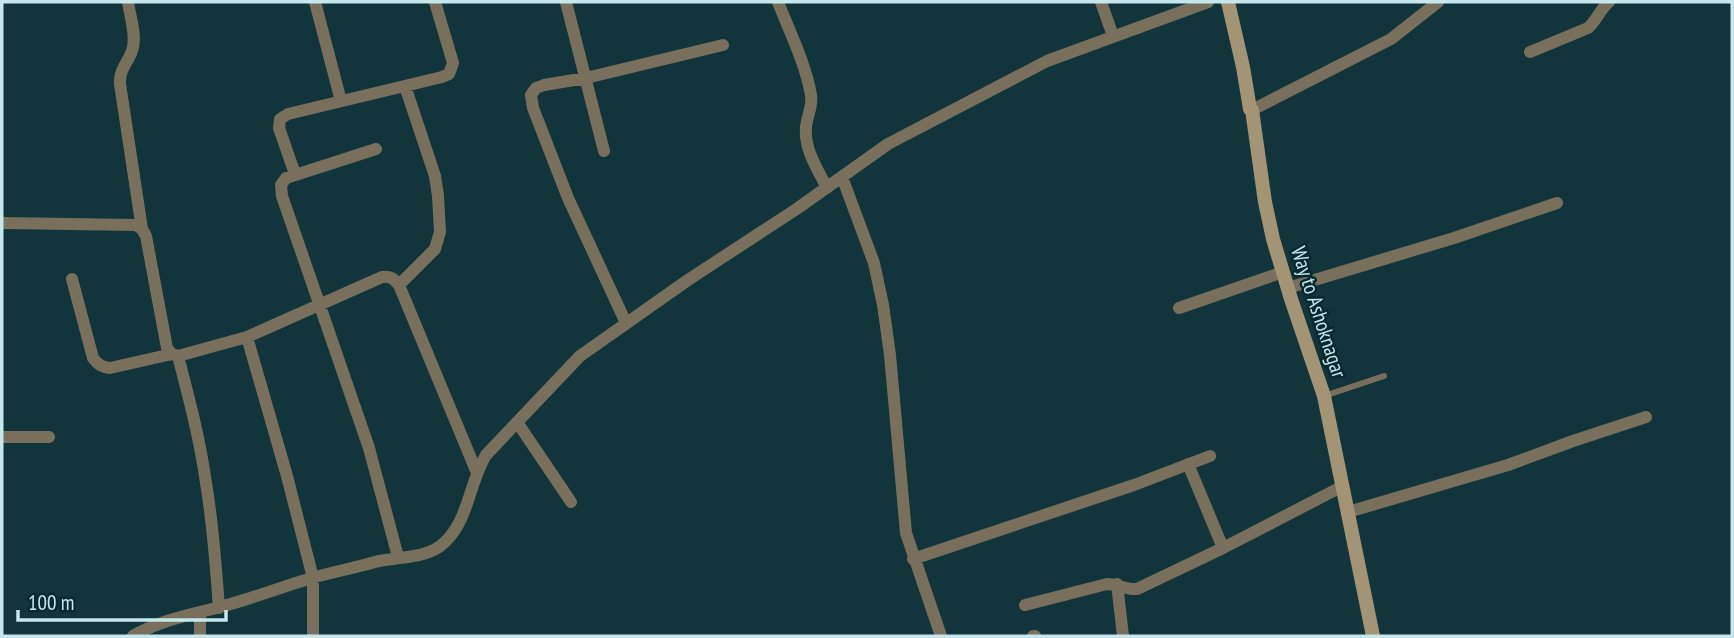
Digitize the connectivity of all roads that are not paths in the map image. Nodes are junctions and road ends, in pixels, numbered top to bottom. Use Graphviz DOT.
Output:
graph roads {
  1 [pos="128,2"];
  2 [pos="315,2"];
  3 [pos="435,2"];
  4 [pos="566,2"];
  5 [pos="778,2"];
  6 [pos="1101,2"];
  7 [pos="1208,2"];
  8 [pos="1228,2"];
  9 [pos="1438,2"];
  10 [pos="1609,2"];
  11 [pos="1113,36"];
  12 [pos="723,45"];
  13 [pos="1530,52"];
  14 [pos="586,78"];
  15 [pos="405,86"];
  16 [pos="341,102"];
  17 [pos="1252,110"];
  18 [pos="376,149"];
  19 [pos="604,150"];
  20 [pos="295,174"];
  21 [pos="842,177"];
  22 [pos="827,188"];
  23 [pos="1558,203"];
  24 [pos="2,223"];
  25 [pos="142,229"];
  26 [pos="1283,272"];
  27 [pos="72,279"];
  28 [pos="399,285"];
  29 [pos="1288,288"];
  30 [pos="320,304"];
  31 [pos="1179,308"];
  32 [pos="626,323"];
  33 [pos="247,337"];
  34 [pos="175,355"];
  35 [pos="1384,376"];
  36 [pos="1324,396"];
  37 [pos="1646,417"];
  38 [pos="517,422"];
  39 [pos="2,437"];
  40 [pos="48,437"];
  41 [pos="1210,456"];
  42 [pos="1188,464"];
  43 [pos="477,474"];
  44 [pos="1343,486"];
  45 [pos="571,502"];
  46 [pos="1348,512"];
  47 [pos="1223,548"];
  48 [pos="398,558"];
  49 [pos="914,559"];
  50 [pos="313,578"];
  51 [pos="1116,584"];
  52 [pos="1025,605"];
  53 [pos="219,608"];
  54 [pos="200,612"];
  55 [pos="937,635"];
  56 [pos="133,636"];
  57 [pos="200,636"];
  58 [pos="313,636"];
  59 [pos="1123,636"];
  60 [pos="1373,636"];
  1 -- 25 [label="street"];
  2 -- 16 [label="street"];
  3 -- 15 [label="street"];
  4 -- 14 [label="street"];
  5 -- 22 [label="street"];
  6 -- 11 [label="street"];
  7 -- 11 [label="street"];
  8 -- 17 [label="street, Way to Ashoknagar"];
  9 -- 17 [label="street"];
  10 -- 13 [label="street"];
  11 -- 21 [label="street"];
  12 -- 14 [label="street"];
  14 -- 19 [label="street"];
  14 -- 32 [label="street"];
  15 -- 16 [label="street"];
  15 -- 28 [label="street"];
  16 -- 20 [label="street"];
  17 -- 26 [label="street, Way to Ashoknagar"];
  18 -- 20 [label="street"];
  20 -- 30 [label="street"];
  21 -- 22 [label="street"];
  21 -- 49 [label="street"];
  22 -- 32 [label="street"];
  23 -- 29 [label="street"];
  24 -- 25 [label="street"];
  25 -- 34 [label="street"];
  26 -- 29 [label="street, Way to Ashoknagar"];
  26 -- 31 [label="street"];
  27 -- 34 [label="street"];
  28 -- 30 [label="street"];
  28 -- 43 [label="street"];
  29 -- 36 [label="street, Way to Ashoknagar"];
  30 -- 33 [label="street"];
  30 -- 48 [label="street"];
  32 -- 38 [label="street"];
  33 -- 34 [label="street"];
  33 -- 50 [label="street"];
  34 -- 53 [label="street"];
  35 -- 36 [label="lane"];
  36 -- 44 [label="street, Way to Ashoknagar"];
  37 -- 46 [label="street"];
  38 -- 43 [label="street"];
  38 -- 45 [label="street"];
  39 -- 40 [label="street"];
  41 -- 42 [label="street"];
  42 -- 47 [label="street"];
  42 -- 49 [label="street"];
  43 -- 48 [label="street"];
  44 -- 46 [label="street, Way to Ashoknagar"];
  44 -- 47 [label="street"];
  46 -- 60 [label="street, Way to Ashoknagar"];
  47 -- 51 [label="street"];
  48 -- 50 [label="street"];
  49 -- 55 [label="street"];
  50 -- 53 [label="street"];
  50 -- 58 [label="street"];
  51 -- 52 [label="street"];
  51 -- 59 [label="street"];
  53 -- 54 [label="street"];
  54 -- 56 [label="street"];
  54 -- 57 [label="street"];
}
